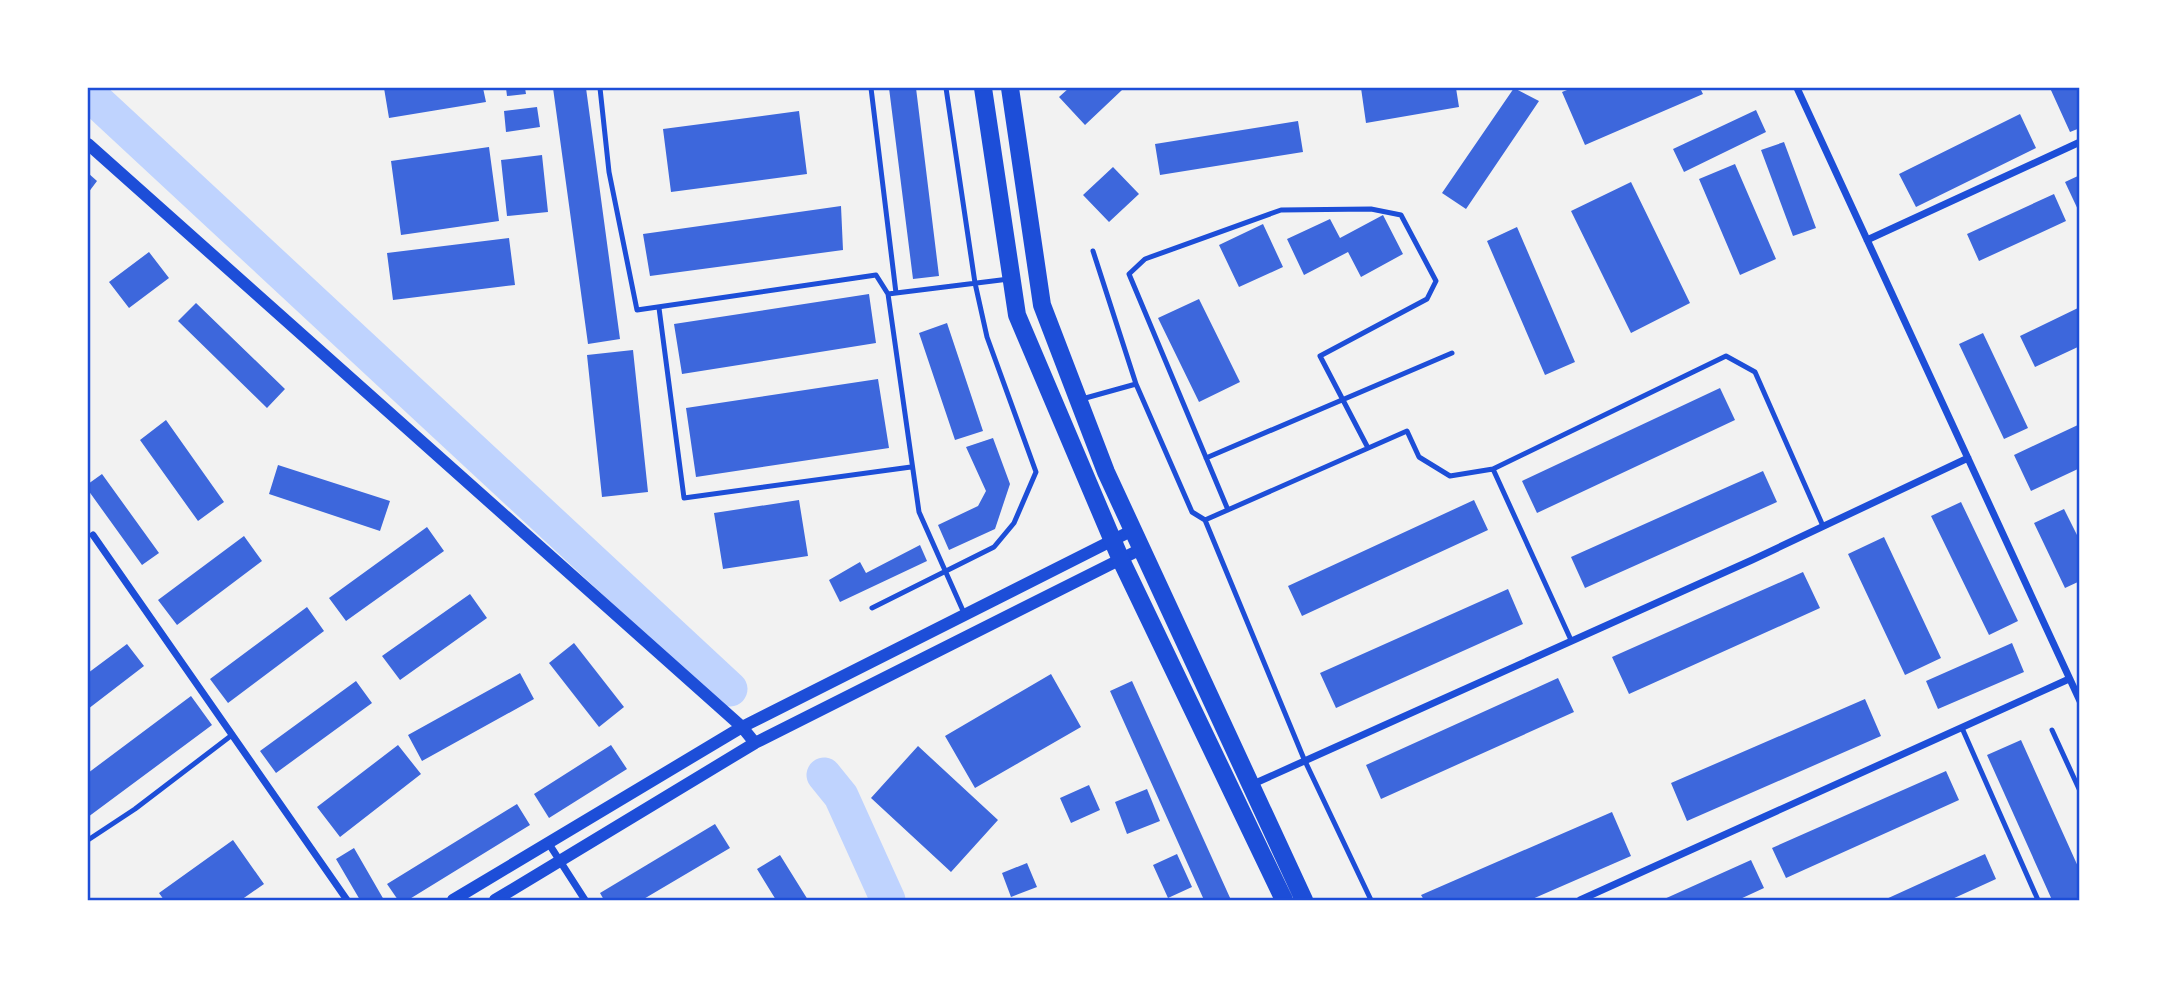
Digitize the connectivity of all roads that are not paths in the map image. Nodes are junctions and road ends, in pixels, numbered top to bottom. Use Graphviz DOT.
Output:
graph roads {
  1 [pos="600,88"];
  2 [pos="871,88"];
  3 [pos="946,88"];
  4 [pos="983,88"];
  5 [pos="1010,88"];
  6 [pos="1797,88"];
  7 [pos="2080,142"];
  8 [pos="88,144"];
  9 [pos="1867,240"];
  10 [pos="1093,251"];
  11 [pos="1012,278"];
  12 [pos="975,283"];
  13 [pos="896,293"];
  14 [pos="888,294"];
  15 [pos="659,307"];
  16 [pos="1452,353"];
  17 [pos="1136,384"];
  18 [pos="1343,399"];
  19 [pos="1078,400"];
  20 [pos="1368,448"];
  21 [pos="1206,458"];
  22 [pos="1968,458"];
  23 [pos="911,467"];
  24 [pos="1493,469"];
  25 [pos="1228,510"];
  26 [pos="1205,520"];
  27 [pos="1823,526"];
  28 [pos="1133,530"];
  29 [pos="93,536"];
  30 [pos="1113,540"];
  31 [pos="1142,550"];
  32 [pos="1121,560"];
  33 [pos="945,570"];
  34 [pos="872,608"];
  35 [pos="964,613"];
  36 [pos="1571,640"];
  37 [pos="2069,679"];
  38 [pos="2080,701"];
  39 [pos="742,727"];
  40 [pos="1962,728"];
  41 [pos="2052,730"];
  42 [pos="232,735"];
  43 [pos="755,743"];
  44 [pos="1304,759"];
  45 [pos="1251,785"];
  46 [pos="2080,791"];
  47 [pos="88,841"];
  48 [pos="549,845"];
  49 [pos="558,860"];
  50 [pos="347,901"];
  51 [pos="453,901"];
  52 [pos="495,901"];
  53 [pos="585,901"];
  54 [pos="1283,901"];
  55 [pos="1304,901"];
  56 [pos="1371,901"];
  57 [pos="1580,901"];
  58 [pos="2038,901"];
  1 -- 15 [label="lane"];
  2 -- 13 [label="lane"];
  3 -- 12 [label="lane"];
  4 -- 11 [label="main road"];
  5 -- 19 [label="main road"];
  6 -- 9 [label="street"];
  7 -- 9 [label="street"];
  8 -- 39 [label="street"];
  9 -- 22 [label="street"];
  10 -- 17 [label="lane"];
  11 -- 12 [label="lane"];
  11 -- 30 [label="main road"];
  12 -- 13 [label="lane"];
  12 -- 33 [label="lane"];
  13 -- 14 [label="lane"];
  14 -- 15 [label="lane"];
  14 -- 23 [label="lane"];
  15 -- 23 [label="lane"];
  16 -- 18 [label="lane"];
  17 -- 19 [label="lane"];
  17 -- 26 [label="lane"];
  18 -- 20 [label="lane"];
  18 -- 21 [label="lane"];
  18 -- 21 [label="lane"];
  19 -- 28 [label="main road"];
  20 -- 24 [label="lane"];
  20 -- 25 [label="lane"];
  21 -- 25 [label="lane"];
  22 -- 27 [label="street"];
  22 -- 37 [label="street"];
  23 -- 33 [label="lane"];
  24 -- 27 [label="lane"];
  24 -- 36 [label="lane"];
  25 -- 26 [label="lane"];
  26 -- 44 [label="lane"];
  27 -- 36 [label="street"];
  28 -- 30 [label="street"];
  28 -- 31 [label="main road"];
  29 -- 42 [label="street"];
  30 -- 32 [label="main road"];
  30 -- 35 [label="street"];
  31 -- 32 [label="street"];
  31 -- 45 [label="main road"];
  32 -- 43 [label="street"];
  32 -- 54 [label="main road"];
  33 -- 34 [label="lane"];
  33 -- 35 [label="lane"];
  35 -- 39 [label="street"];
  36 -- 44 [label="street"];
  37 -- 38 [label="street"];
  37 -- 40 [label="street"];
  39 -- 43 [label="street"];
  39 -- 48 [label="street"];
  40 -- 57 [label="street"];
  40 -- 58 [label="lane"];
  41 -- 46 [label="lane"];
  42 -- 47 [label="lane"];
  42 -- 50 [label="street"];
  43 -- 49 [label="street"];
  44 -- 45 [label="street"];
  44 -- 56 [label="lane"];
  45 -- 55 [label="main road"];
  48 -- 49 [label="street"];
  48 -- 51 [label="street"];
  49 -- 52 [label="street"];
  49 -- 53 [label="street"];
}
